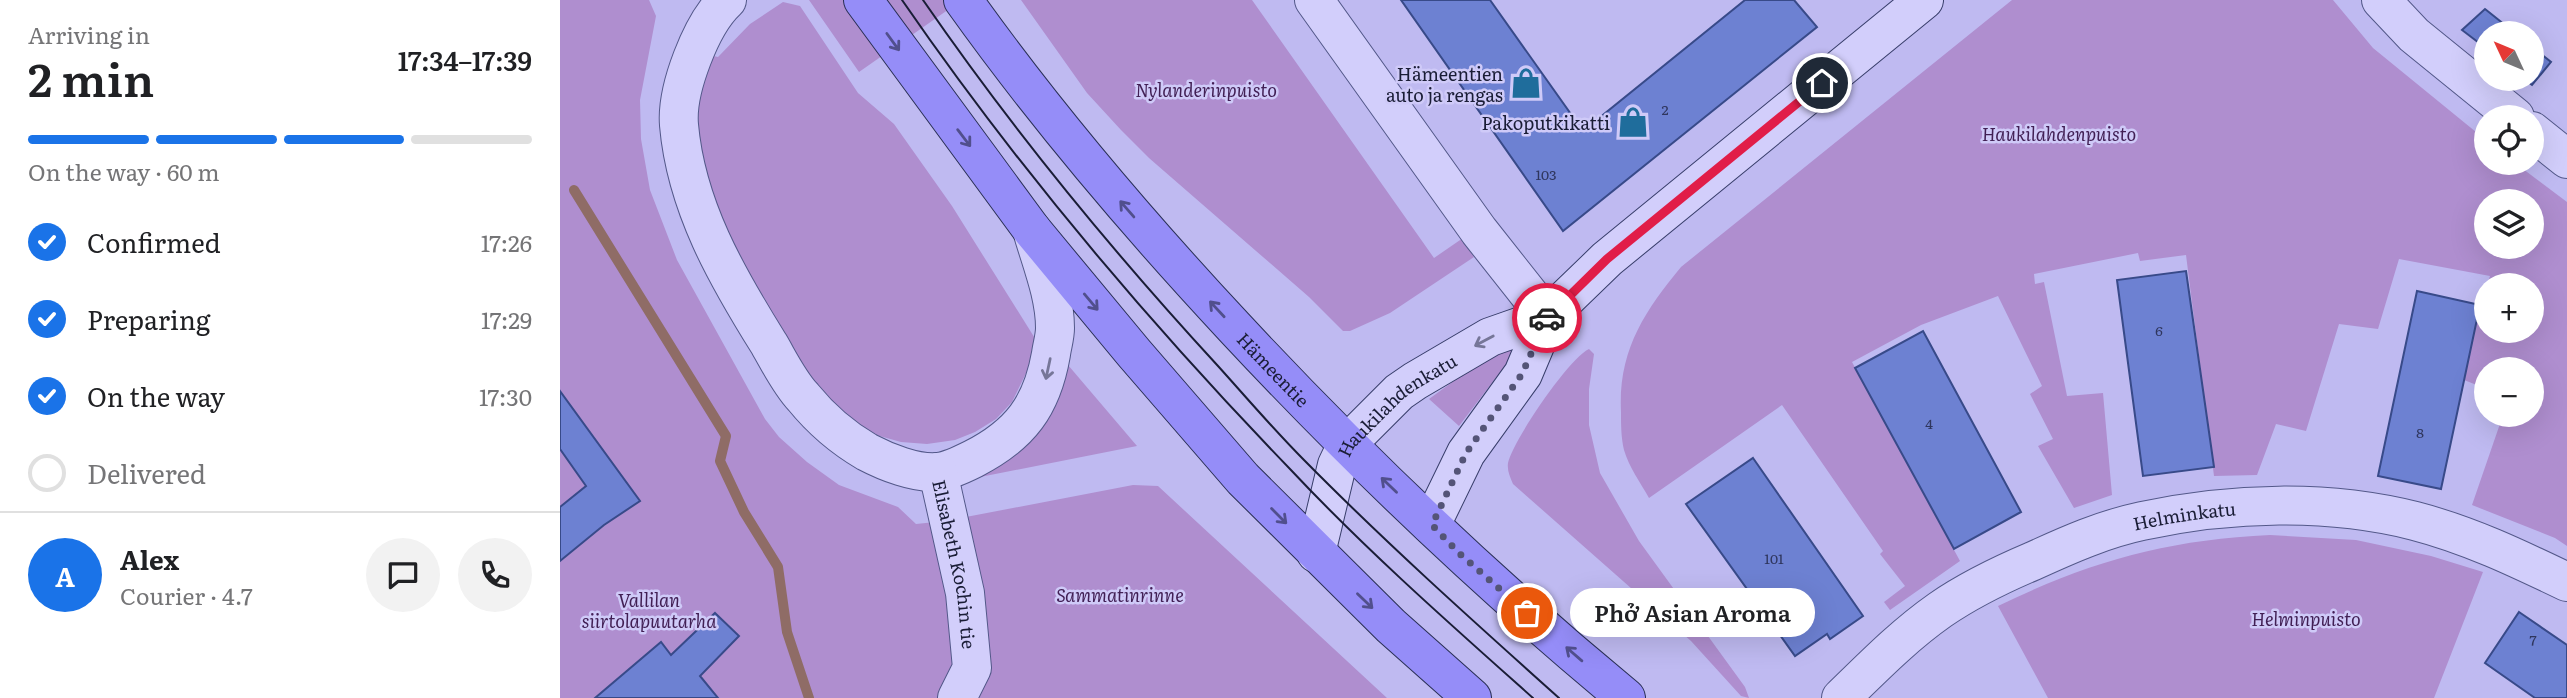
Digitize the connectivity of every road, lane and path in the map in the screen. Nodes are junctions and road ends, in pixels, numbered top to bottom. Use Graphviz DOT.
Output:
graph roads {
  1 [pos="727,0"];
  2 [pos="863,0"];
  3 [pos="963,0"];
  4 [pos="1314,0"];
  5 [pos="1924,0"];
  6 [pos="2381,0"];
  7 [pos="2500,105"];
  8 [pos="2544,141"];
  9 [pos="2567,159"];
  10 [pos="1032,230"];
  11 [pos="1547,317"];
  12 [pos="1346,444"];
  13 [pos="937,472"];
  14 [pos="1432,525"];
  15 [pos="1316,553"];
  16 [pos="2567,582"];
  17 [pos="957,698"];
  18 [pos="1472,698"];
  19 [pos="1626,698"];
  20 [pos="1841,698"];
  1 -- 13 [label="street"];
  2 -- 10 [label="main road, one-way"];
  12 -- 3 [label="main road, Hämeentie, one-way"];
  4 -- 11 [label="street"];
  5 -- 11 [label="street, Haukilahdenkatu"];
  6 -- 7 [label="street"];
  8 -- 9 [label="street"];
  10 -- 13 [label="street, one-way"];
  10 -- 15 [label="main road, one-way"];
  11 -- 12 [label="street, Haukilahdenkatu, one-way"];
  11 -- 14 [label="street, Haukilahdenkatu"];
  14 -- 12 [label="main road, Hämeentie, one-way"];
  12 -- 15 [label="street, Haukilahdenkatu"];
  13 -- 17 [label="street, Elisabeth Kochin tie"];
  19 -- 14 [label="main road, Hämeentie, one-way"];
  15 -- 18 [label="main road, one-way"];
  16 -- 20 [label="street, Helminkatu"];
}
